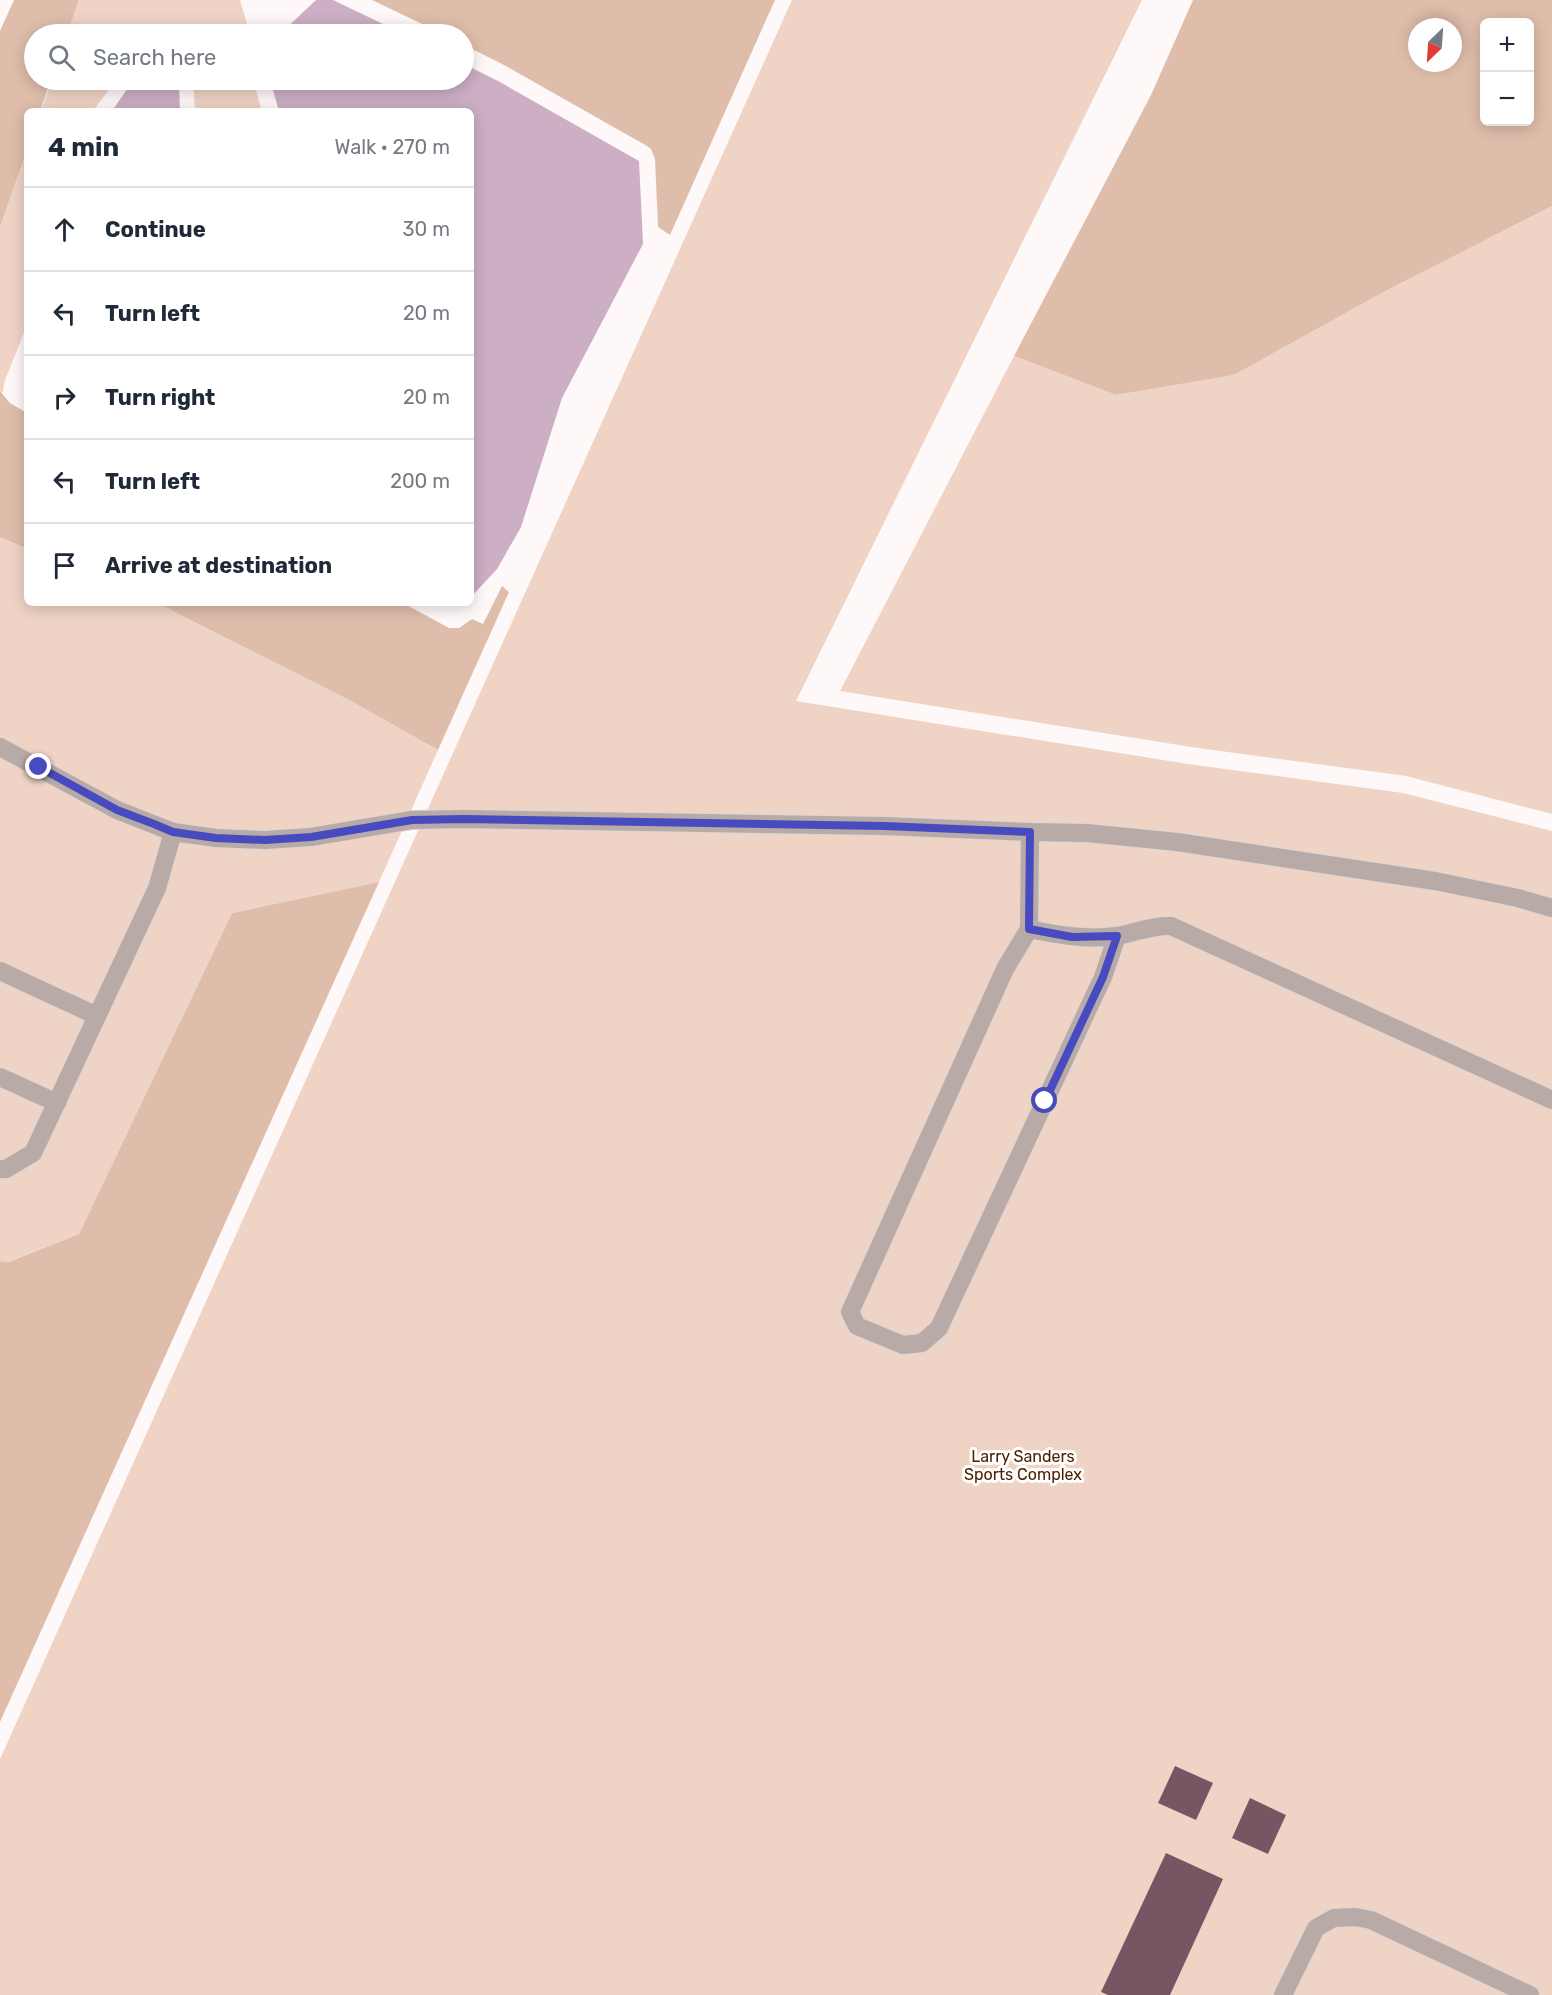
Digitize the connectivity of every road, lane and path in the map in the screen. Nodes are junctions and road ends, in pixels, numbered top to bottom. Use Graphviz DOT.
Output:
graph roads {
  1 [pos="0,747"];
  2 [pos="173,832"];
  3 [pos="1030,832"];
  4 [pos="1552,908"];
  5 [pos="1029,929"];
  6 [pos="1117,936"];
  7 [pos="0,971"];
  8 [pos="97,1016"];
  9 [pos="0,1077"];
  10 [pos="1551,1096"];
  11 [pos="57,1103"];
  12 [pos="0,1169"];
  13 [pos="1289,1993"];
  14 [pos="1530,1995"];
  1 -- 2 [label="lane"];
  2 -- 3 [label="lane"];
  2 -- 8 [label="lane"];
  3 -- 4 [label="lane"];
  3 -- 5 [label="lane"];
  5 -- 6 [label="lane"];
  5 -- 6 [label="lane"];
  6 -- 10 [label="lane"];
  7 -- 8 [label="lane"];
  8 -- 11 [label="lane"];
  9 -- 11 [label="lane"];
  11 -- 12 [label="lane"];
  13 -- 14 [label="lane"];
}
